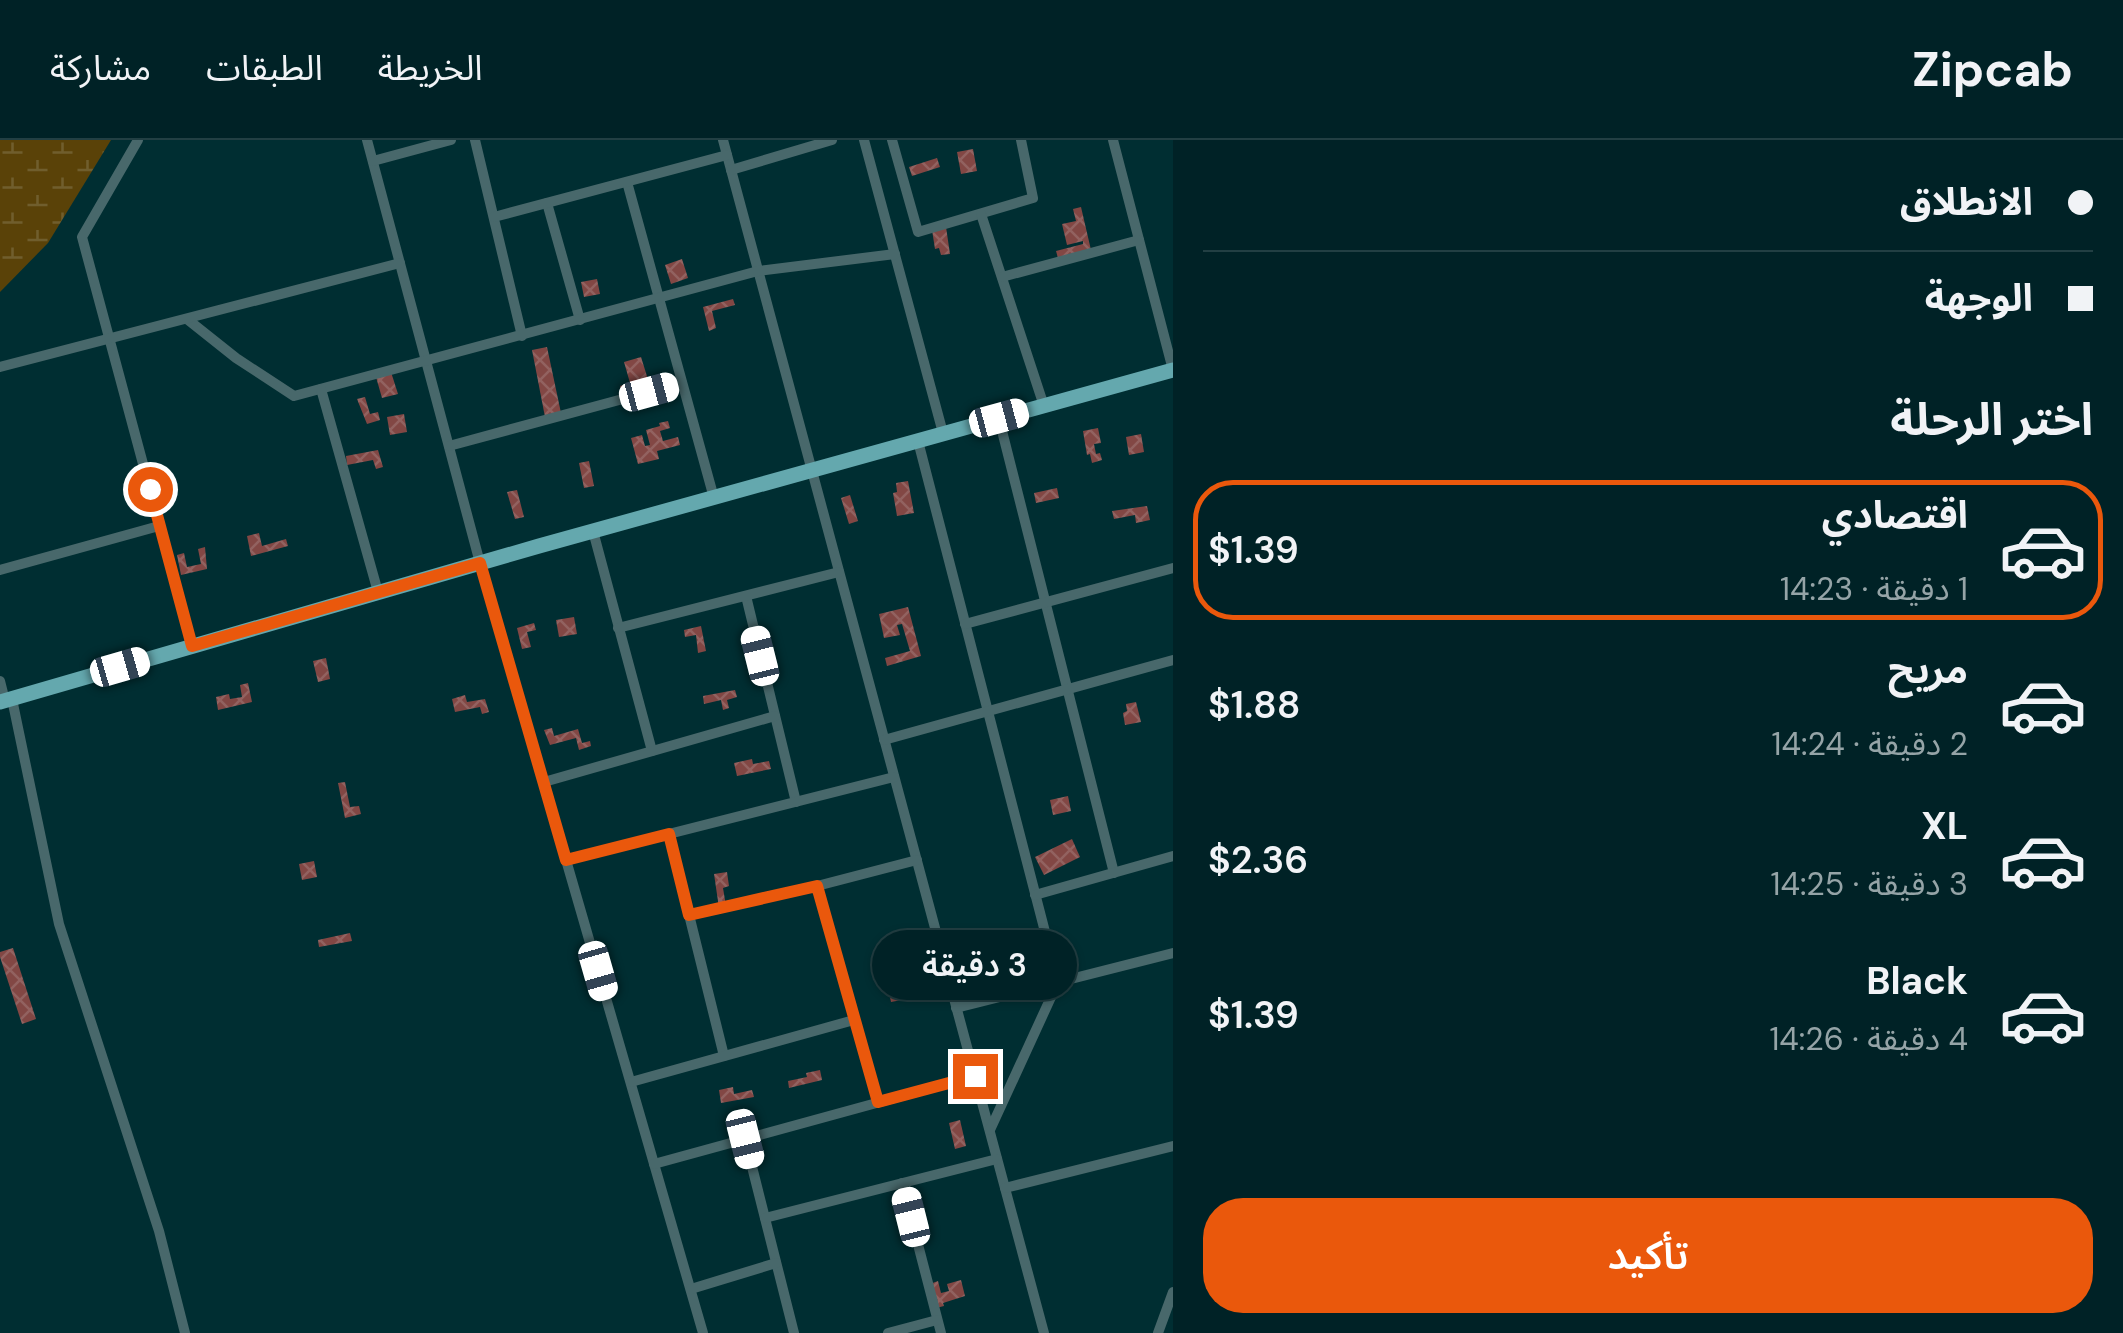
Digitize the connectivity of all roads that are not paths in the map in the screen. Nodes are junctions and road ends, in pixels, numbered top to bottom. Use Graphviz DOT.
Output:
graph roads {
  1 [pos="138,140"];
  2 [pos="367,140"];
  3 [pos="451,140"];
  4 [pos="475,140"];
  5 [pos="723,140"];
  6 [pos="832,140"];
  7 [pos="864,140"];
  8 [pos="892,140"];
  9 [pos="1020,140"];
  10 [pos="1113,140"];
  11 [pos="727,155"];
  12 [pos="373,161"];
  13 [pos="731,170"];
  14 [pos="626,182"];
  15 [pos="547,203"];
  16 [pos="980,214"];
  17 [pos="494,218"];
  18 [pos="1138,240"];
  19 [pos="895,254"];
  20 [pos="400,263"];
  21 [pos="758,271"];
  22 [pos="1002,277"];
  23 [pos="659,298"];
  24 [pos="186,319"];
  25 [pos="580,320"];
  26 [pos="522,336"];
  27 [pos="109,339"];
  28 [pos="427,362"];
  29 [pos="0,367"];
  30 [pos="1173,370"];
  31 [pos="682,383"];
  32 [pos="321,389"];
  33 [pos="1044,406"];
  34 [pos="999,418"];
  35 [pos="944,434"];
  36 [pos="918,440"];
  37 [pos="449,446"];
  38 [pos="812,470"];
  39 [pos="714,498"];
  40 [pos="160,526"];
  41 [pos="593,531"];
  42 [pos="480,563"];
  43 [pos="1173,568"];
  44 [pos="0,570"];
  45 [pos="840,572"];
  46 [pos="378,592"];
  47 [pos="746,596"];
  48 [pos="1045,603"];
  49 [pos="965,624"];
  50 [pos="618,628"];
  51 [pos="192,646"];
  52 [pos="1173,660"];
  53 [pos="0,681"];
  54 [pos="1067,690"];
  55 [pos="6,700"];
  56 [pos="988,712"];
  57 [pos="775,716"];
  58 [pos="884,740"];
  59 [pos="652,752"];
  60 [pos="894,777"];
  61 [pos="544,782"];
  62 [pos="796,802"];
  63 [pos="669,834"];
  64 [pos="1173,856"];
  65 [pos="566,860"];
  66 [pos="917,860"];
  67 [pos="1114,872"];
  68 [pos="817,886"];
  69 [pos="1035,895"];
  70 [pos="689,915"];
  71 [pos="1173,953"];
  72 [pos="1058,982"];
  73 [pos="956,1008"];
  74 [pos="854,1020"];
  75 [pos="724,1056"];
  76 [pos="975,1076"];
  77 [pos="630,1082"];
  78 [pos="878,1102"];
  79 [pos="989,1130"];
  80 [pos="745,1139"];
  81 [pos="1173,1146"];
  82 [pos="997,1158"];
  83 [pos="654,1164"];
  84 [pos="902,1183"];
  85 [pos="1005,1188"];
  86 [pos="765,1218"];
  87 [pos="776,1263"];
  88 [pos="690,1289"];
  89 [pos="1173,1292"];
  90 [pos="937,1320"];
  91 [pos="185,1333"];
  92 [pos="703,1333"];
  93 [pos="794,1333"];
  94 [pos="888,1333"];
  95 [pos="940,1333"];
  96 [pos="1044,1333"];
  97 [pos="1158,1333"];
  1 -- 27 [label="street"];
  2 -- 12 [label="street"];
  3 -- 12 [label="street"];
  4 -- 17 [label="street"];
  5 -- 11 [label="street"];
  6 -- 13 [label="street"];
  7 -- 19 [label="street"];
  8 -- 16 [label="street"];
  9 -- 16 [label="street"];
  10 -- 18 [label="street"];
  11 -- 13 [label="street"];
  11 -- 14 [label="street"];
  12 -- 20 [label="street"];
  13 -- 21 [label="street"];
  14 -- 15 [label="street"];
  14 -- 23 [label="street"];
  15 -- 17 [label="street"];
  15 -- 25 [label="street"];
  16 -- 22 [label="street"];
  17 -- 26 [label="street"];
  18 -- 22 [label="street"];
  18 -- 30 [label="street"];
  19 -- 21 [label="street"];
  19 -- 35 [label="street"];
  20 -- 24 [label="street"];
  20 -- 28 [label="street"];
  21 -- 23 [label="street"];
  21 -- 38 [label="street"];
  22 -- 33 [label="street"];
  23 -- 25 [label="street"];
  23 -- 31 [label="street"];
  24 -- 27 [label="street"];
  24 -- 32 [label="street"];
  25 -- 26 [label="street"];
  26 -- 28 [label="street"];
  27 -- 29 [label="street"];
  27 -- 40 [label="street"];
  28 -- 32 [label="street"];
  28 -- 37 [label="street"];
  30 -- 33 [label="main road"];
  31 -- 37 [label="street"];
  31 -- 39 [label="street"];
  32 -- 46 [label="street"];
  33 -- 34 [label="main road"];
  34 -- 35 [label="main road"];
  34 -- 48 [label="street"];
  35 -- 36 [label="main road"];
  36 -- 38 [label="main road"];
  36 -- 49 [label="street"];
  37 -- 42 [label="street"];
  38 -- 39 [label="main road"];
  38 -- 45 [label="street"];
  39 -- 41 [label="main road"];
  40 -- 44 [label="street"];
  40 -- 51 [label="street"];
  41 -- 42 [label="main road"];
  41 -- 50 [label="street"];
  42 -- 46 [label="main road"];
  42 -- 61 [label="street"];
  43 -- 48 [label="street"];
  45 -- 47 [label="street"];
  45 -- 58 [label="street"];
  46 -- 51 [label="main road"];
  47 -- 50 [label="street"];
  47 -- 57 [label="street"];
  48 -- 49 [label="street"];
  48 -- 54 [label="street"];
  49 -- 56 [label="street"];
  50 -- 59 [label="street"];
  51 -- 55 [label="main road"];
  52 -- 54 [label="street"];
  53 -- 55 [label="street"];
  54 -- 56 [label="street"];
  54 -- 67 [label="street"];
  55 -- 91 [label="street"];
  56 -- 58 [label="street"];
  56 -- 69 [label="street"];
  57 -- 59 [label="street"];
  57 -- 62 [label="street"];
  58 -- 60 [label="street"];
  59 -- 61 [label="street"];
  60 -- 62 [label="street"];
  60 -- 66 [label="street"];
  61 -- 65 [label="street"];
  62 -- 63 [label="street"];
  63 -- 65 [label="street"];
  63 -- 70 [label="street"];
  64 -- 67 [label="street"];
  65 -- 77 [label="street"];
  66 -- 68 [label="street"];
  66 -- 73 [label="street"];
  67 -- 69 [label="street"];
  68 -- 70 [label="street"];
  68 -- 74 [label="street"];
  69 -- 72 [label="street"];
  70 -- 75 [label="street"];
  71 -- 72 [label="street"];
  72 -- 73 [label="street"];
  72 -- 79 [label="street"];
  73 -- 76 [label="street"];
  74 -- 75 [label="street"];
  74 -- 78 [label="street"];
  75 -- 77 [label="street"];
  76 -- 78 [label="street"];
  76 -- 79 [label="street"];
  77 -- 83 [label="street"];
  78 -- 80 [label="street"];
  79 -- 82 [label="street"];
  80 -- 83 [label="street"];
  80 -- 86 [label="street"];
  81 -- 85 [label="street"];
  82 -- 84 [label="street"];
  82 -- 85 [label="street"];
  83 -- 88 [label="street"];
  84 -- 86 [label="street"];
  84 -- 90 [label="street"];
  85 -- 96 [label="street"];
  86 -- 87 [label="street"];
  87 -- 88 [label="street"];
  87 -- 93 [label="street"];
  88 -- 92 [label="street"];
  89 -- 97 [label="street"];
  90 -- 94 [label="street"];
  90 -- 95 [label="street"];
}
